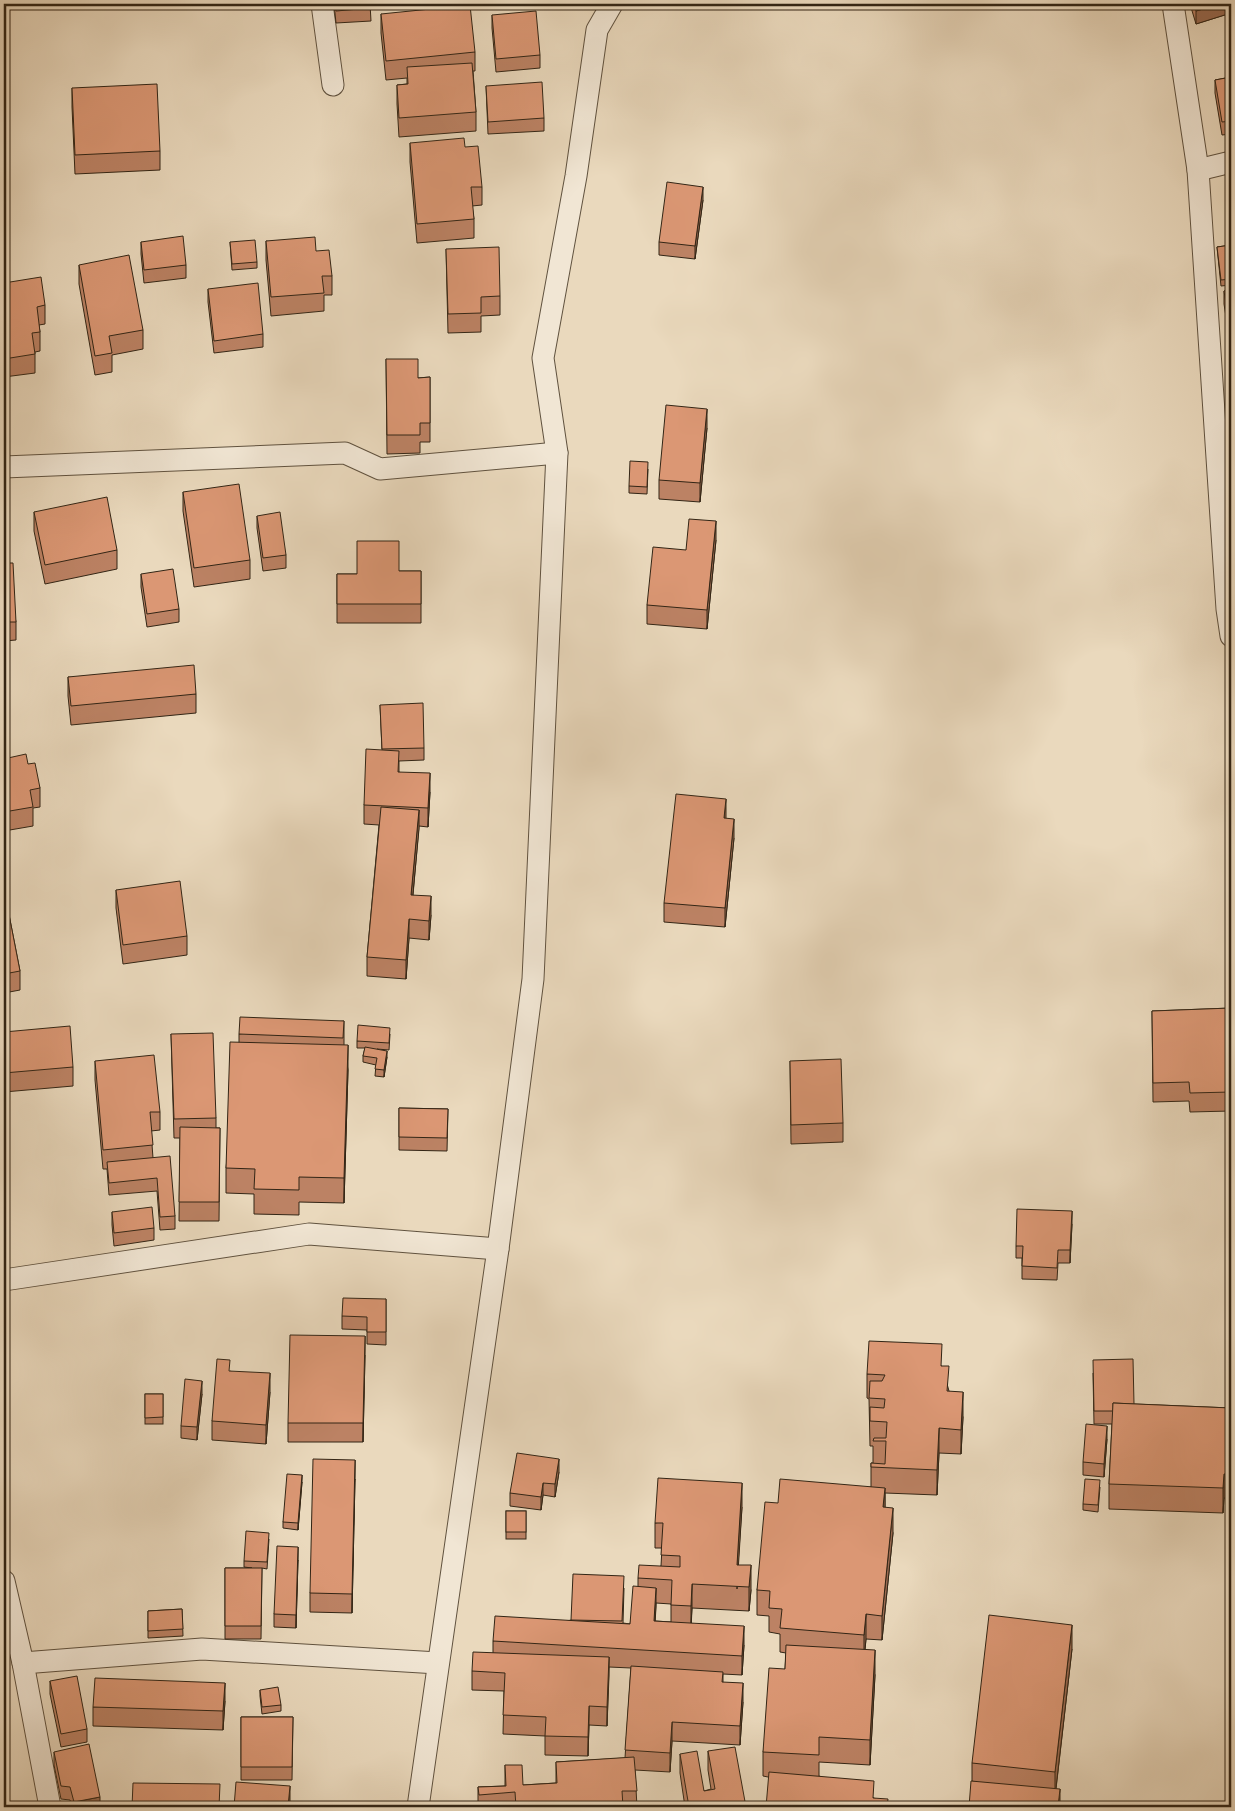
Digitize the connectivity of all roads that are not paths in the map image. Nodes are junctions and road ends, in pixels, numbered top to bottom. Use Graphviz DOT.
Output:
graph roads {
  1 [pos="322,4"];
  2 [pos="612,4"];
  3 [pos="1173,4"];
  4 [pos="333,85"];
  5 [pos="1231,162"];
  6 [pos="1198,170"];
  7 [pos="1223,420"];
  8 [pos="557,453"];
  9 [pos="4,467"];
  10 [pos="1231,636"];
  11 [pos="498,1249"];
  12 [pos="4,1280"];
  13 [pos="4,1581"];
  14 [pos="438,1662"];
  15 [pos="23,1663"];
  16 [pos="50,1807"];
  17 [pos="418,1807"];
  1 -- 4 [label="street"];
  2 -- 8 [label="street"];
  3 -- 6 [label="street"];
  5 -- 6 [label="street"];
  6 -- 7 [label="street"];
  7 -- 10 [label="street"];
  8 -- 9 [label="street"];
  8 -- 11 [label="street"];
  11 -- 12 [label="street"];
  11 -- 14 [label="street"];
  13 -- 15 [label="street"];
  14 -- 15 [label="street"];
  14 -- 17 [label="street"];
  15 -- 16 [label="street"];
}
